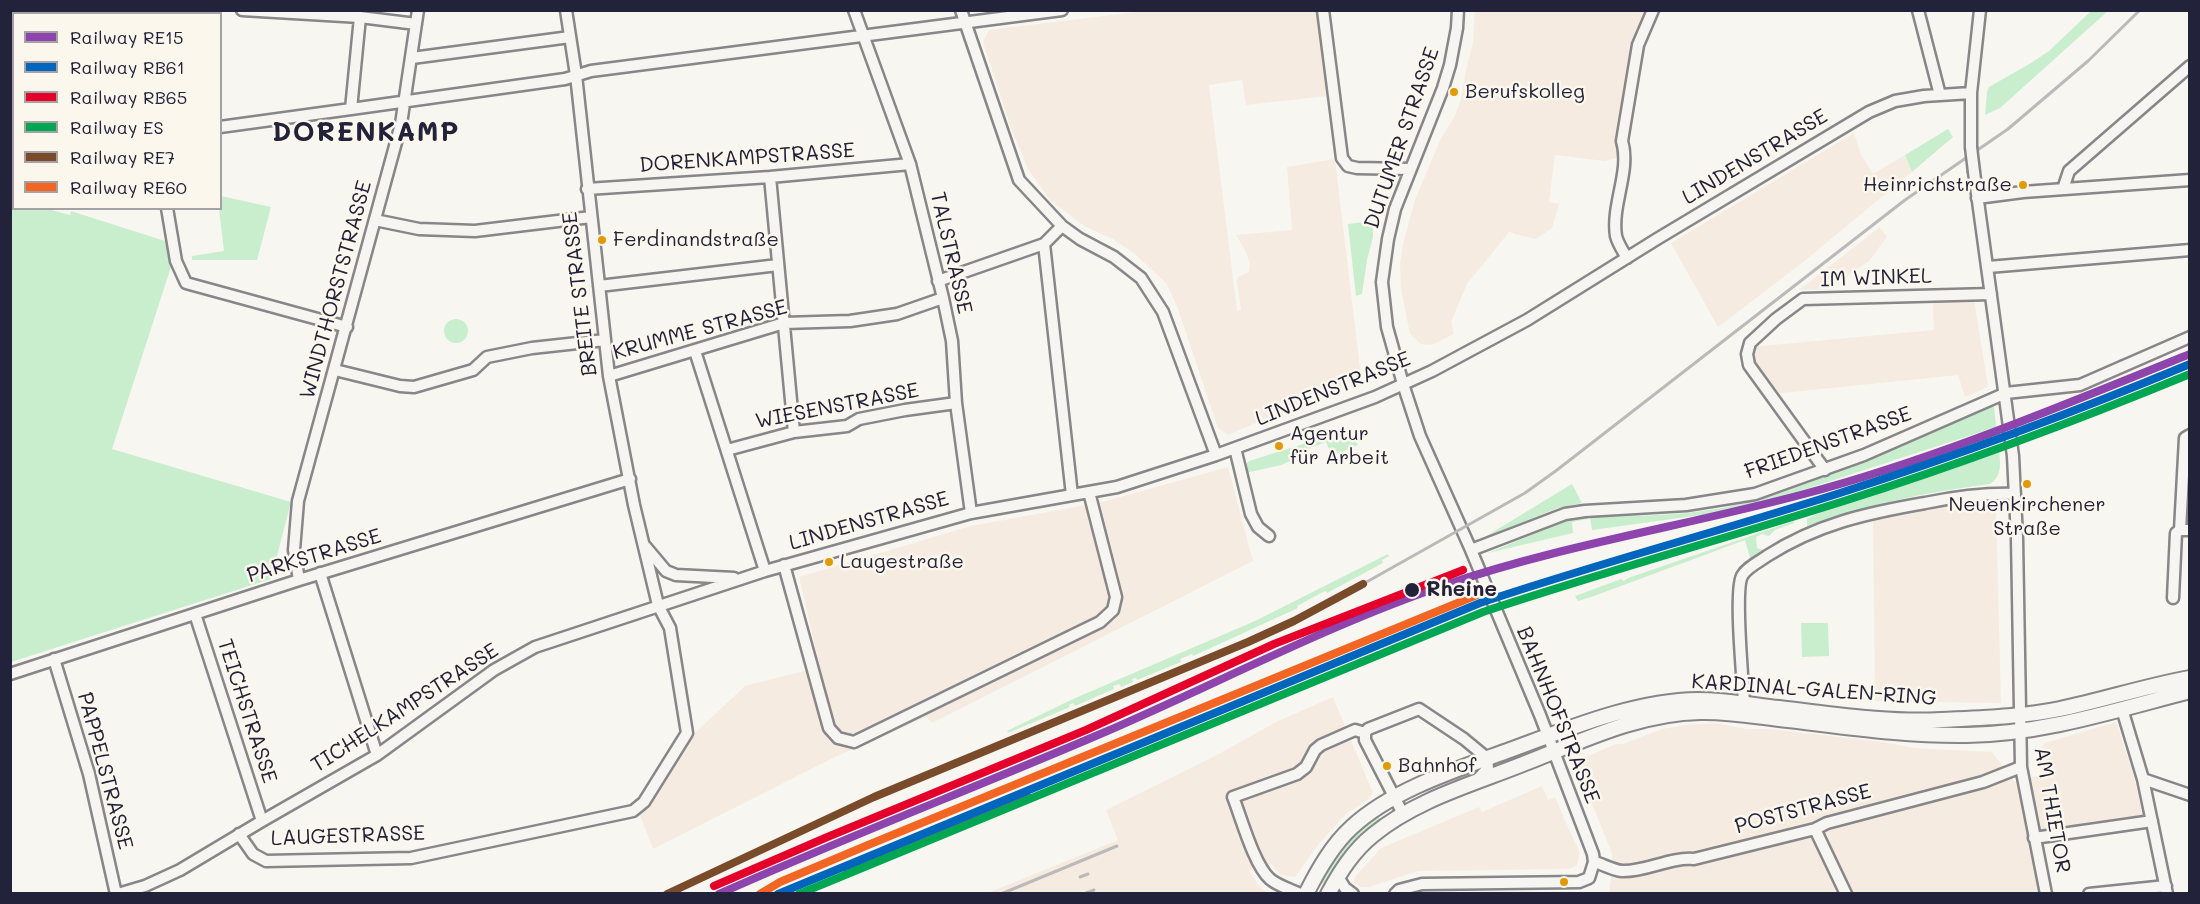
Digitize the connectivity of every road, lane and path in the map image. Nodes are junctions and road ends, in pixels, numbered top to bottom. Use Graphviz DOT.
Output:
graph roads {
  1 [pos="242,10"];
  2 [pos="418,10"];
  3 [pos="566,10"];
  4 [pos="854,10"];
  5 [pos="961,10"];
  6 [pos="1062,10"];
  7 [pos="1323,10"];
  8 [pos="1458,10"];
  9 [pos="1653,10"];
  10 [pos="1918,10"];
  11 [pos="1980,10"];
  12 [pos="360,17"];
  13 [pos="416,24"];
  14 [pos="966,24"];
  15 [pos="864,36"];
  16 [pos="570,37"];
  17 [pos="412,58"];
  18 [pos="2190,66"];
  19 [pos="576,75"];
  20 [pos="1971,93"];
  21 [pos="1940,95"];
  22 [pos="404,103"];
  23 [pos="351,110"];
  24 [pos="222,128"];
  25 [pos="910,164"];
  26 [pos="1410,169"];
  27 [pos="770,177"];
  28 [pos="2190,180"];
  29 [pos="587,189"];
  30 [pos="2063,189"];
  31 [pos="1977,198"];
  32 [pos="167,210"];
  33 [pos="591,217"];
  34 [pos="375,220"];
  35 [pos="1062,226"];
  36 [pos="1044,244"];
  37 [pos="2190,250"];
  38 [pos="1627,258"];
  39 [pos="778,265"];
  40 [pos="1988,267"];
  41 [pos="938,281"];
  42 [pos="599,286"];
  43 [pos="1991,294"];
  44 [pos="943,298"];
  45 [pos="783,323"];
  46 [pos="347,327"];
  47 [pos="2190,337"];
  48 [pos="605,340"];
  49 [pos="695,351"];
  50 [pos="335,370"];
  51 [pos="609,375"];
  52 [pos="1403,384"];
  53 [pos="2006,393"];
  54 [pos="956,403"];
  55 [pos="794,432"];
  56 [pos="2190,435"];
  57 [pos="1235,448"];
  58 [pos="727,450"];
  59 [pos="1216,455"];
  60 [pos="1826,470"];
  61 [pos="630,479"];
  62 [pos="1089,492"];
  63 [pos="2015,494"];
  64 [pos="1072,495"];
  65 [pos="971,513"];
  66 [pos="2185,530"];
  67 [pos="1269,536"];
  68 [pos="644,544"];
  69 [pos="1471,550"];
  70 [pos="784,565"];
  71 [pos="765,571"];
  72 [pos="320,573"];
  73 [pos="740,579"];
  74 [pos="299,580"];
  75 [pos="2173,598"];
  76 [pos="658,605"];
  77 [pos="195,614"];
  78 [pos="54,659"];
  79 [pos="10,674"];
  80 [pos="2190,678"];
  81 [pos="2190,691"];
  82 [pos="1744,703"];
  83 [pos="2122,709"];
  84 [pos="2020,715"];
  85 [pos="1365,733"];
  86 [pos="2020,733"];
  87 [pos="1547,736"];
  88 [pos="1553,752"];
  89 [pos="377,755"];
  90 [pos="1487,758"];
  91 [pos="2021,767"];
  92 [pos="2143,779"];
  93 [pos="1472,784"];
  94 [pos="2190,795"];
  95 [pos="1394,798"];
  96 [pos="1403,814"];
  97 [pos="262,821"];
  98 [pos="2152,821"];
  99 [pos="1815,829"];
  100 [pos="239,834"];
  101 [pos="2034,838"];
  102 [pos="1594,862"];
  103 [pos="1338,877"];
  104 [pos="2166,890"];
  105 [pos="117,894"];
  106 [pos="1300,894"];
  107 [pos="1306,894"];
  108 [pos="1329,894"];
  109 [pos="1353,894"];
  110 [pos="1395,894"];
  111 [pos="1846,894"];
  112 [pos="2046,894"];
  113 [pos="2090,894"];
  1 -- 12 [label="street"];
  2 -- 13 [label="street, WINDTHORSTSTRASSE"];
  3 -- 16 [label="street, BREITE STRASSE"];
  4 -- 15 [label="street, TALSTRASSE"];
  5 -- 14 [label="street"];
  6 -- 14 [label="street"];
  7 -- 26 [label="street"];
  8 -- 26 [label="street, DUTUMER STRASSE"];
  9 -- 38 [label="street"];
  10 -- 21 [label="street"];
  11 -- 20 [label="street"];
  12 -- 13 [label="street"];
  12 -- 23 [label="street"];
  13 -- 17 [label="street, WINDTHORSTSTRASSE"];
  14 -- 15 [label="street"];
  14 -- 35 [label="street"];
  15 -- 19 [label="street"];
  15 -- 25 [label="street, TALSTRASSE"];
  16 -- 17 [label="street"];
  16 -- 19 [label="street, BREITE STRASSE"];
  17 -- 22 [label="street, WINDTHORSTSTRASSE"];
  18 -- 30 [label="street"];
  19 -- 22 [label="street"];
  19 -- 29 [label="street, BREITE STRASSE"];
  20 -- 21 [label="street, LINDENSTRASSE"];
  20 -- 31 [label="street, bridge"];
  21 -- 38 [label="street, LINDENSTRASSE"];
  22 -- 23 [label="street"];
  22 -- 34 [label="street, WINDTHORSTSTRASSE"];
  23 -- 24 [label="street"];
  25 -- 27 [label="street, DORENKAMPSTRASSE"];
  25 -- 41 [label="street, TALSTRASSE"];
  26 -- 52 [label="street, DUTUMER STRASSE"];
  27 -- 29 [label="street, DORENKAMPSTRASSE"];
  27 -- 39 [label="street"];
  28 -- 30 [label="street"];
  29 -- 33 [label="street, BREITE STRASSE"];
  30 -- 31 [label="street"];
  31 -- 40 [label="street"];
  32 -- 46 [label="street"];
  33 -- 34 [label="street"];
  33 -- 42 [label="street, BREITE STRASSE"];
  34 -- 46 [label="street, WINDTHORSTSTRASSE"];
  35 -- 36 [label="street"];
  35 -- 59 [label="street"];
  36 -- 41 [label="street"];
  36 -- 64 [label="street"];
  37 -- 40 [label="street"];
  38 -- 52 [label="street, LINDENSTRASSE"];
  39 -- 42 [label="street"];
  39 -- 45 [label="street"];
  40 -- 43 [label="street"];
  41 -- 44 [label="street, TALSTRASSE"];
  42 -- 48 [label="street, BREITE STRASSE"];
  43 -- 53 [label="street"];
  43 -- 60 [label="street, IM WINKEL"];
  44 -- 45 [label="street, KRUMME STRASSE"];
  44 -- 54 [label="street, TALSTRASSE"];
  45 -- 49 [label="street, KRUMME STRASSE"];
  45 -- 55 [label="street"];
  46 -- 50 [label="street, WINDTHORSTSTRASSE"];
  47 -- 53 [label="street, FRIEDENSTRASSE"];
  48 -- 50 [label="street"];
  48 -- 51 [label="street, BREITE STRASSE"];
  49 -- 51 [label="street, KRUMME STRASSE"];
  49 -- 58 [label="street"];
  50 -- 74 [label="street, WINDTHORSTSTRASSE"];
  51 -- 61 [label="street, BREITE STRASSE"];
  52 -- 57 [label="street, LINDENSTRASSE"];
  52 -- 69 [label="street, BAHNHOFSTRASSE"];
  53 -- 60 [label="street, FRIEDENSTRASSE"];
  53 -- 63 [label="street"];
  54 -- 55 [label="street, WIESENSTRASSE"];
  54 -- 65 [label="street, TALSTRASSE"];
  55 -- 58 [label="street, WIESENSTRASSE"];
  56 -- 66 [label="street"];
  57 -- 59 [label="street, LINDENSTRASSE"];
  57 -- 67 [label="street"];
  58 -- 71 [label="street"];
  59 -- 62 [label="street, LINDENSTRASSE"];
  60 -- 69 [label="street, FRIEDENSTRASSE"];
  61 -- 68 [label="street, BREITE STRASSE"];
  61 -- 72 [label="street, PARKSTRASSE"];
  62 -- 64 [label="street, LINDENSTRASSE"];
  62 -- 70 [label="street"];
  63 -- 82 [label="street"];
  63 -- 84 [label="street"];
  64 -- 65 [label="street, LINDENSTRASSE"];
  65 -- 70 [label="street, LINDENSTRASSE"];
  66 -- 75 [label="street"];
  68 -- 73 [label="street"];
  68 -- 76 [label="street, BREITE STRASSE"];
  69 -- 87 [label="street, BAHNHOFSTRASSE"];
  70 -- 71 [label="street, LINDENSTRASSE"];
  71 -- 73 [label="street, LINDENSTRASSE"];
  72 -- 74 [label="street, PARKSTRASSE"];
  72 -- 89 [label="street"];
  73 -- 76 [label="street, LINDENSTRASSE"];
  74 -- 77 [label="street, PARKSTRASSE"];
  76 -- 89 [label="street, TICHELKAMPSTRASSE"];
  76 -- 100 [label="street, LAUGESTRASSE"];
  77 -- 78 [label="street, PARKSTRASSE"];
  77 -- 97 [label="street, TEICHSTRASSE"];
  78 -- 79 [label="street, PARKSTRASSE"];
  78 -- 105 [label="street, PAPPELSTRASSE"];
  80 -- 84 [label="main road, KARDINAL-GALEN-RING"];
  81 -- 83 [label="main road, KARDINAL-GALEN-RING"];
  82 -- 84 [label="main road, KARDINAL-GALEN-RING"];
  82 -- 87 [label="main road, KARDINAL-GALEN-RING"];
  83 -- 86 [label="main road, KARDINAL-GALEN-RING"];
  83 -- 92 [label="street"];
  84 -- 86 [label="street"];
  85 -- 90 [label="street"];
  85 -- 95 [label="street"];
  85 -- 106 [label="street"];
  86 -- 88 [label="main road, KARDINAL-GALEN-RING"];
  86 -- 91 [label="street, AM THIETOR"];
  87 -- 88 [label="street, BAHNHOFSTRASSE"];
  87 -- 90 [label="main road, KARDINAL-GALEN-RING"];
  88 -- 93 [label="main road, KARDINAL-GALEN-RING"];
  88 -- 102 [label="street, BAHNHOFSTRASSE"];
  89 -- 97 [label="street, TICHELKAMPSTRASSE"];
  90 -- 93 [label="street"];
  90 -- 95 [label="main road, KARDINAL-GALEN-RING"];
  91 -- 99 [label="street, POSTSTRASSE"];
  91 -- 101 [label="street, AM THIETOR"];
  92 -- 94 [label="street"];
  92 -- 98 [label="street"];
  93 -- 96 [label="main road, KARDINAL-GALEN-RING"];
  95 -- 96 [label="street"];
  95 -- 107 [label="main road, KARDINAL-GALEN-RING"];
  96 -- 103 [label="main road, KARDINAL-GALEN-RING"];
  97 -- 100 [label="street, TICHELKAMPSTRASSE"];
  98 -- 101 [label="street"];
  98 -- 104 [label="street"];
  99 -- 102 [label="street, POSTSTRASSE"];
  99 -- 111 [label="street"];
  100 -- 105 [label="street, TICHELKAMPSTRASSE"];
  101 -- 112 [label="street, AM THIETOR"];
  102 -- 110 [label="street"];
  103 -- 108 [label="main road, KARDINAL-GALEN-RING"];
  103 -- 109 [label="street"];
  104 -- 113 [label="street"];
}
